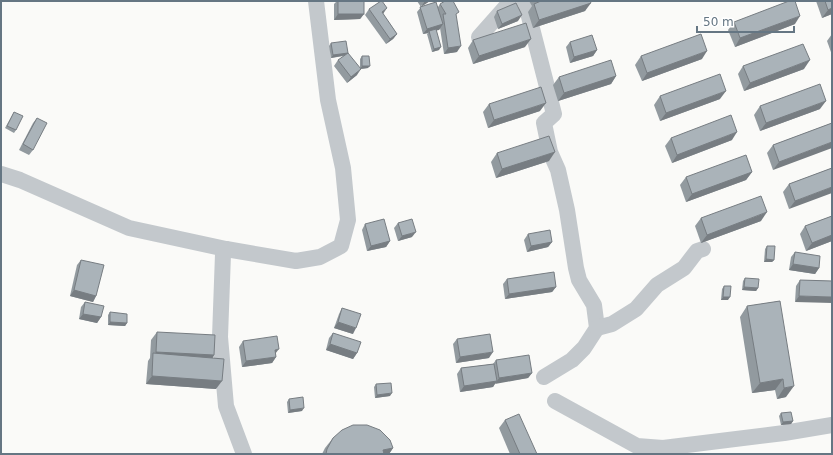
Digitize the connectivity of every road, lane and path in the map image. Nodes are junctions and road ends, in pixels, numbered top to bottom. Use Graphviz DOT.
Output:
graph roads {
  1 [pos="316,1"];
  2 [pos="511,1"];
  3 [pos="525,1"];
  4 [pos="479,37"];
  5 [pos="1,174"];
  6 [pos="226,249"];
  7 [pos="703,249"];
  8 [pos="597,328"];
  9 [pos="544,376"];
  10 [pos="555,401"];
  11 [pos="832,425"];
  12 [pos="244,454"];
  1 -- 6 [label="street"];
  2 -- 4 [label="street"];
  3 -- 8 [label="street"];
  5 -- 6 [label="street"];
  6 -- 12 [label="street"];
  7 -- 8 [label="street"];
  8 -- 9 [label="street"];
  10 -- 11 [label="street"];
}
